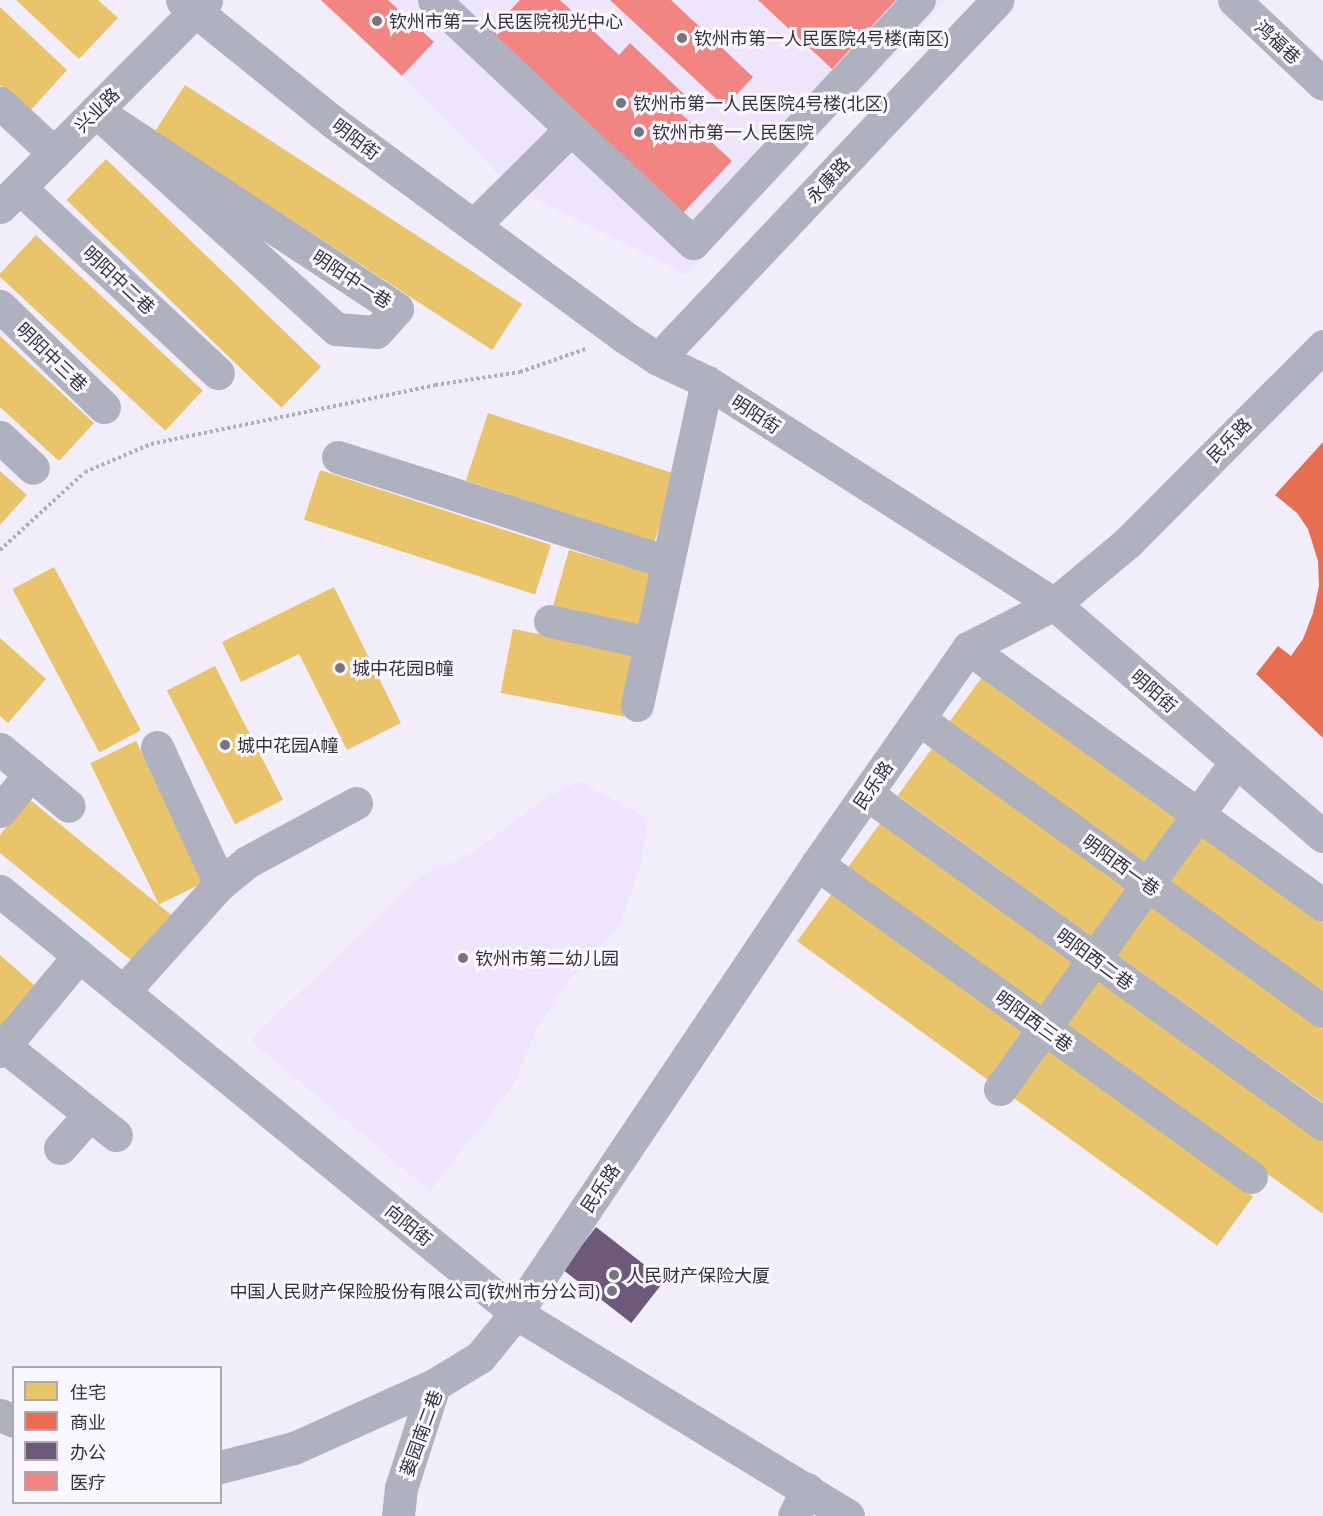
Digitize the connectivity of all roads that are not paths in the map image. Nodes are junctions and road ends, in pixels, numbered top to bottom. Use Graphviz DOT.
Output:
graph roads {
  1 [pos="434,0"];
  2 [pos="919,0"];
  3 [pos="998,0"];
  4 [pos="1234,0"];
  5 [pos="194,4"];
  6 [pos="1323,84"];
  7 [pos="0,103"];
  8 [pos="96,111"];
  9 [pos="571,129"];
  10 [pos="54,153"];
  11 [pos="10,198"];
  12 [pos="474,225"];
  13 [pos="0,306"];
  14 [pos="1323,346"];
  15 [pos="658,359"];
  16 [pos="218,373"];
  17 [pos="707,382"];
  18 [pos="104,407"];
  19 [pos="0,437"];
  20 [pos="338,457"];
  21 [pos="33,468"];
  22 [pos="668,562"];
  23 [pos="1054,604"];
  24 [pos="550,621"];
  25 [pos="650,643"];
  26 [pos="968,648"];
  27 [pos="637,705"];
  28 [pos="919,719"];
  29 [pos="157,747"];
  30 [pos="0,748"];
  31 [pos="1236,762"];
  32 [pos="30,774"];
  33 [pos="867,794"];
  34 [pos="356,803"];
  35 [pos="69,806"];
  36 [pos="0,811"];
  37 [pos="1198,814"];
  38 [pos="1323,836"];
  39 [pos="818,864"];
  40 [pos="220,884"];
  41 [pos="1148,884"];
  42 [pos="0,891"];
  43 [pos="1323,905"];
  44 [pos="79,956"];
  45 [pos="1094,958"];
  46 [pos="123,992"];
  47 [pos="1323,1011"];
  48 [pos="1044,1028"];
  49 [pos="2,1049"];
  50 [pos="1000,1089"];
  51 [pos="90,1114"];
  52 [pos="1323,1124"];
  53 [pos="116,1134"];
  54 [pos="60,1148"];
  55 [pos="1251,1177"];
  56 [pos="516,1313"];
  57 [pos="434,1386"];
  58 [pos="222,1466"];
  59 [pos="800,1502"];
  60 [pos="398,1516"];
  61 [pos="848,1516"];
  1 -- 9 [label="street"];
  2 -- 9 [label="street"];
  3 -- 15 [label="street, 永康路"];
  4 -- 6 [label="street, 鸿福巷"];
  5 -- 8 [label="street, 兴业路"];
  5 -- 12 [label="street, 明阳街"];
  7 -- 10 [label="street"];
  8 -- 8 [label="street, 明阳中一巷"];
  8 -- 10 [label="street, 兴业路"];
  9 -- 12 [label="street"];
  10 -- 11 [label="street, 兴业路"];
  11 -- 16 [label="street, 明阳中二巷"];
  12 -- 15 [label="street, 明阳街"];
  13 -- 18 [label="street, 明阳中三巷"];
  14 -- 23 [label="street, 民乐路"];
  15 -- 17 [label="street, 明阳街"];
  17 -- 22 [label="street"];
  17 -- 23 [label="street, 明阳街"];
  19 -- 21 [label="street"];
  20 -- 22 [label="street"];
  22 -- 25 [label="street"];
  23 -- 26 [label="street, 民乐路"];
  23 -- 31 [label="street, 明阳街"];
  24 -- 25 [label="street"];
  25 -- 27 [label="street"];
  26 -- 28 [label="street, 民乐路"];
  26 -- 37 [label="street"];
  28 -- 33 [label="street, 民乐路"];
  28 -- 41 [label="street, 明阳西一巷"];
  29 -- 40 [label="street"];
  30 -- 32 [label="street"];
  31 -- 37 [label="street"];
  31 -- 38 [label="street, 明阳街"];
  32 -- 35 [label="street"];
  32 -- 36 [label="street"];
  33 -- 39 [label="street, 民乐路"];
  33 -- 45 [label="street, 明阳西二巷"];
  34 -- 40 [label="street"];
  37 -- 41 [label="street"];
  37 -- 43 [label="street"];
  39 -- 48 [label="street, 明阳西三巷"];
  39 -- 56 [label="street, 民乐路"];
  40 -- 46 [label="street"];
  41 -- 45 [label="street"];
  41 -- 47 [label="street, 明阳西一巷"];
  42 -- 44 [label="street, 向阳街"];
  44 -- 46 [label="street, 向阳街"];
  44 -- 49 [label="street"];
  45 -- 48 [label="street"];
  45 -- 52 [label="street, 明阳西二巷"];
  46 -- 56 [label="street, 向阳街"];
  48 -- 50 [label="street"];
  48 -- 55 [label="street, 明阳西三巷"];
  49 -- 51 [label="street"];
  51 -- 53 [label="street"];
  51 -- 54 [label="street"];
  56 -- 57 [label="street, 蒌园南二巷"];
  56 -- 59 [label="street, 向阳街"];
  57 -- 58 [label="street"];
  57 -- 60 [label="street, 蒌园南二巷"];
  59 -- 61 [label="street, 向阳街"];
}
